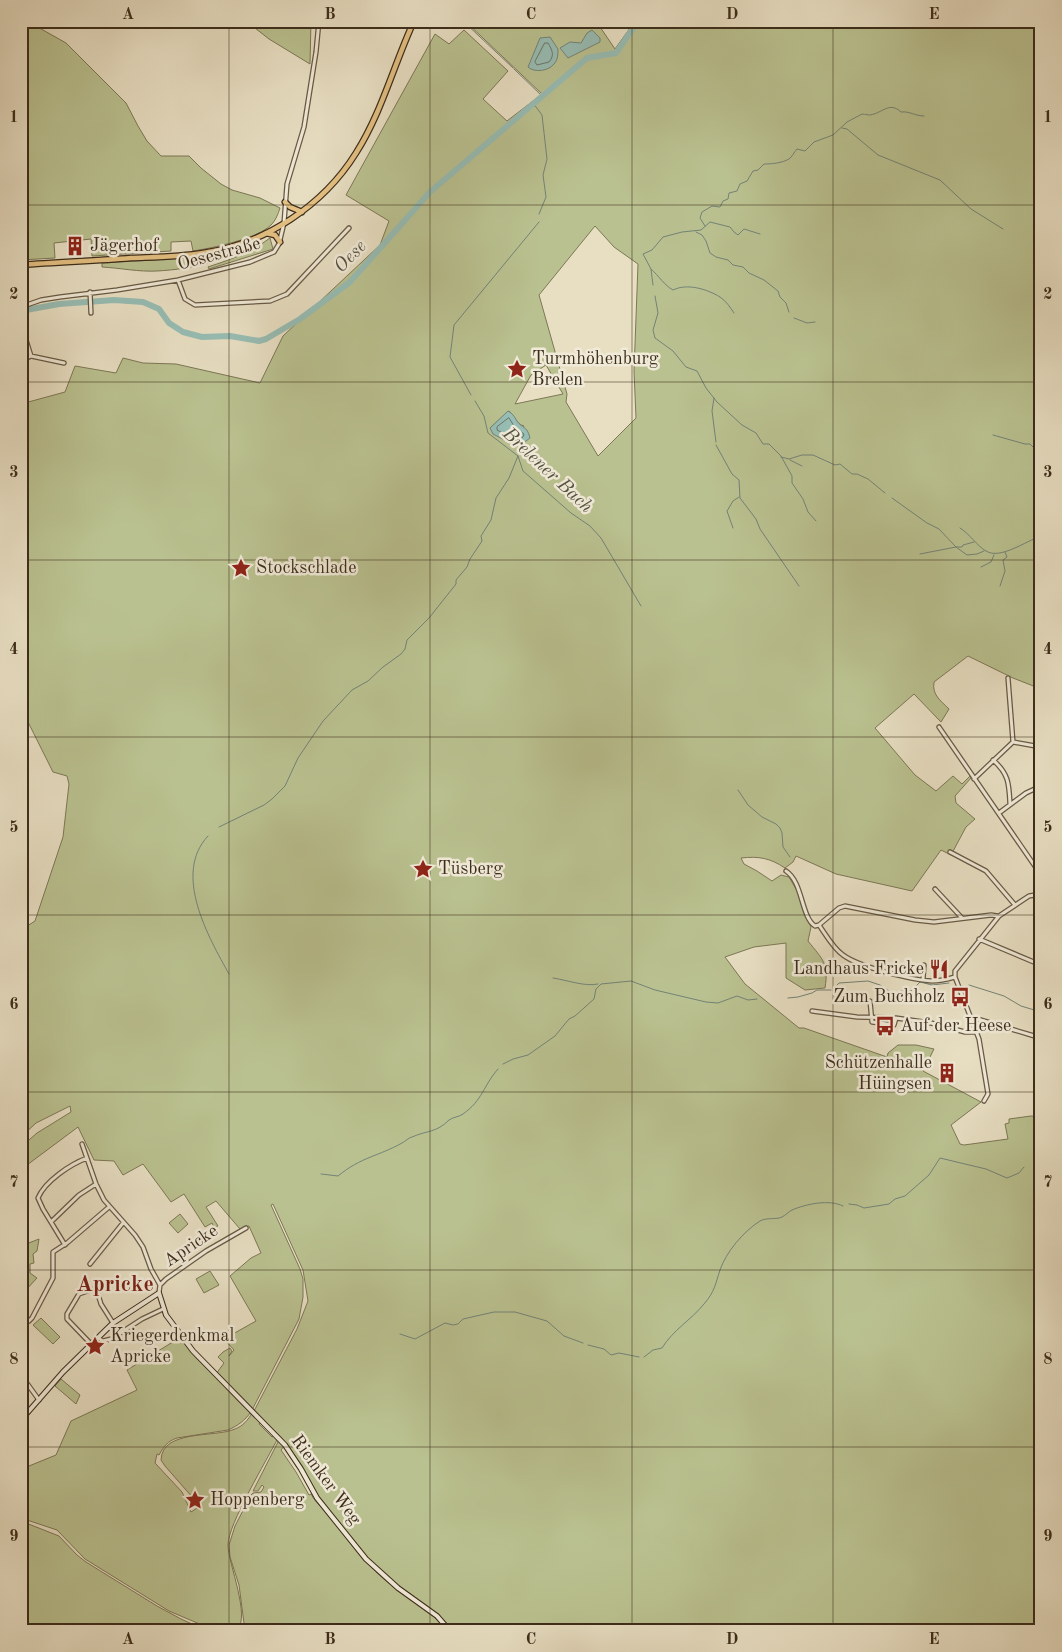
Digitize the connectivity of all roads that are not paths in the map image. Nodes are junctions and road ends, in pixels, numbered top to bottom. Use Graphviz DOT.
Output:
graph roads {
  1 [pos="319,21"];
  2 [pos="414,21"];
  3 [pos="285,202"];
  4 [pos="302,212"];
  5 [pos="284,223"];
  6 [pos="349,228"];
  7 [pos="265,233"];
  8 [pos="280,242"];
  9 [pos="21,265"];
  10 [pos="178,280"];
  11 [pos="90,292"];
  12 [pos="21,307"];
  13 [pos="91,313"];
  14 [pos="21,324"];
  15 [pos="32,356"];
  16 [pos="21,361"];
  17 [pos="64,363"];
  18 [pos="1008,678"];
  19 [pos="939,727"];
  20 [pos="1012,742"];
  21 [pos="1041,747"];
  22 [pos="993,760"];
  23 [pos="974,779"];
  24 [pos="1041,786"];
  25 [pos="1010,804"];
  26 [pos="999,813"];
  27 [pos="950,852"];
  28 [pos="786,871"];
  29 [pos="1041,875"];
  30 [pos="935,889"];
  31 [pos="1041,894"];
  32 [pos="1015,905"];
  33 [pos="999,916"];
  34 [pos="963,919"];
  35 [pos="819,925"];
  36 [pos="979,939"];
  37 [pos="924,964"];
  38 [pos="1041,964"];
  39 [pos="955,978"];
  40 [pos="923,980"];
  41 [pos="837,998"];
  42 [pos="812,1011"];
  43 [pos="871,1017"];
  44 [pos="971,1017"];
  45 [pos="896,1018"];
  46 [pos="977,1032"];
  47 [pos="1041,1038"];
  48 [pos="984,1101"];
  49 [pos="82,1144"];
  50 [pos="87,1158"];
  51 [pos="96,1184"];
  52 [pos="109,1207"];
  53 [pos="51,1222"];
  54 [pos="123,1223"];
  55 [pos="246,1228"];
  56 [pos="65,1245"];
  57 [pos="90,1264"];
  58 [pos="160,1285"];
  59 [pos="159,1293"];
  60 [pos="163,1309"];
  61 [pos="21,1323"];
  62 [pos="114,1323"];
  63 [pos="98,1338"];
  64 [pos="91,1344"];
  65 [pos="202,1363"];
  66 [pos="21,1375"];
  67 [pos="39,1400"];
  68 [pos="21,1420"];
  69 [pos="450,1631"];
  1 -- 3 [label="street, Oesestraße"];
  2 -- 4 [label="main road"];
  3 -- 4 [label="main road"];
  3 -- 5 [label="street, Oesestraße"];
  4 -- 5 [label="main road"];
  5 -- 7 [label="main road"];
  5 -- 8 [label="street, Oesestraße"];
  6 -- 10 [label="street"];
  7 -- 8 [label="main road"];
  7 -- 9 [label="main road"];
  8 -- 10 [label="street, Oesestraße"];
  10 -- 11 [label="street, Oesestraße"];
  11 -- 12 [label="street, Oesestraße"];
  11 -- 13 [label="street"];
  14 -- 15 [label="street"];
  15 -- 16 [label="street"];
  15 -- 17 [label="street"];
  18 -- 20 [label="street"];
  19 -- 23 [label="street"];
  20 -- 21 [label="street"];
  20 -- 22 [label="street"];
  22 -- 23 [label="street"];
  22 -- 25 [label="street"];
  23 -- 26 [label="street"];
  24 -- 25 [label="street"];
  25 -- 26 [label="street"];
  26 -- 29 [label="street"];
  27 -- 32 [label="street"];
  28 -- 35 [label="street"];
  30 -- 34 [label="street"];
  31 -- 32 [label="street"];
  32 -- 33 [label="street"];
  33 -- 34 [label="street"];
  33 -- 36 [label="street"];
  34 -- 35 [label="street"];
  35 -- 40 [label="street"];
  36 -- 38 [label="street"];
  36 -- 39 [label="street"];
  37 -- 40 [label="street"];
  39 -- 40 [label="street"];
  39 -- 44 [label="street"];
  41 -- 43 [label="street"];
  42 -- 43 [label="street"];
  43 -- 45 [label="street"];
  43 -- 45 [label="street"];
  44 -- 46 [label="street"];
  44 -- 47 [label="street"];
  45 -- 46 [label="street"];
  46 -- 48 [label="street"];
  49 -- 50 [label="street"];
  50 -- 51 [label="street"];
  50 -- 53 [label="street"];
  51 -- 52 [label="street"];
  51 -- 53 [label="street"];
  52 -- 54 [label="street"];
  52 -- 56 [label="street"];
  53 -- 56 [label="street"];
  54 -- 57 [label="street"];
  54 -- 58 [label="street"];
  55 -- 58 [label="street, Apricke"];
  56 -- 61 [label="street"];
  58 -- 59 [label="street, Apricke"];
  59 -- 60 [label="street, Apricke"];
  59 -- 62 [label="street, Apricke"];
  60 -- 63 [label="street, Apricke"];
  60 -- 65 [label="street, Apricke"];
  62 -- 63 [label="street, Apricke"];
  62 -- 64 [label="street"];
  63 -- 64 [label="street, Apricke"];
  64 -- 67 [label="street, Apricke"];
  65 -- 69 [label="street, Riemker Weg"];
  66 -- 67 [label="street"];
  67 -- 68 [label="street, Apricke"];
}
